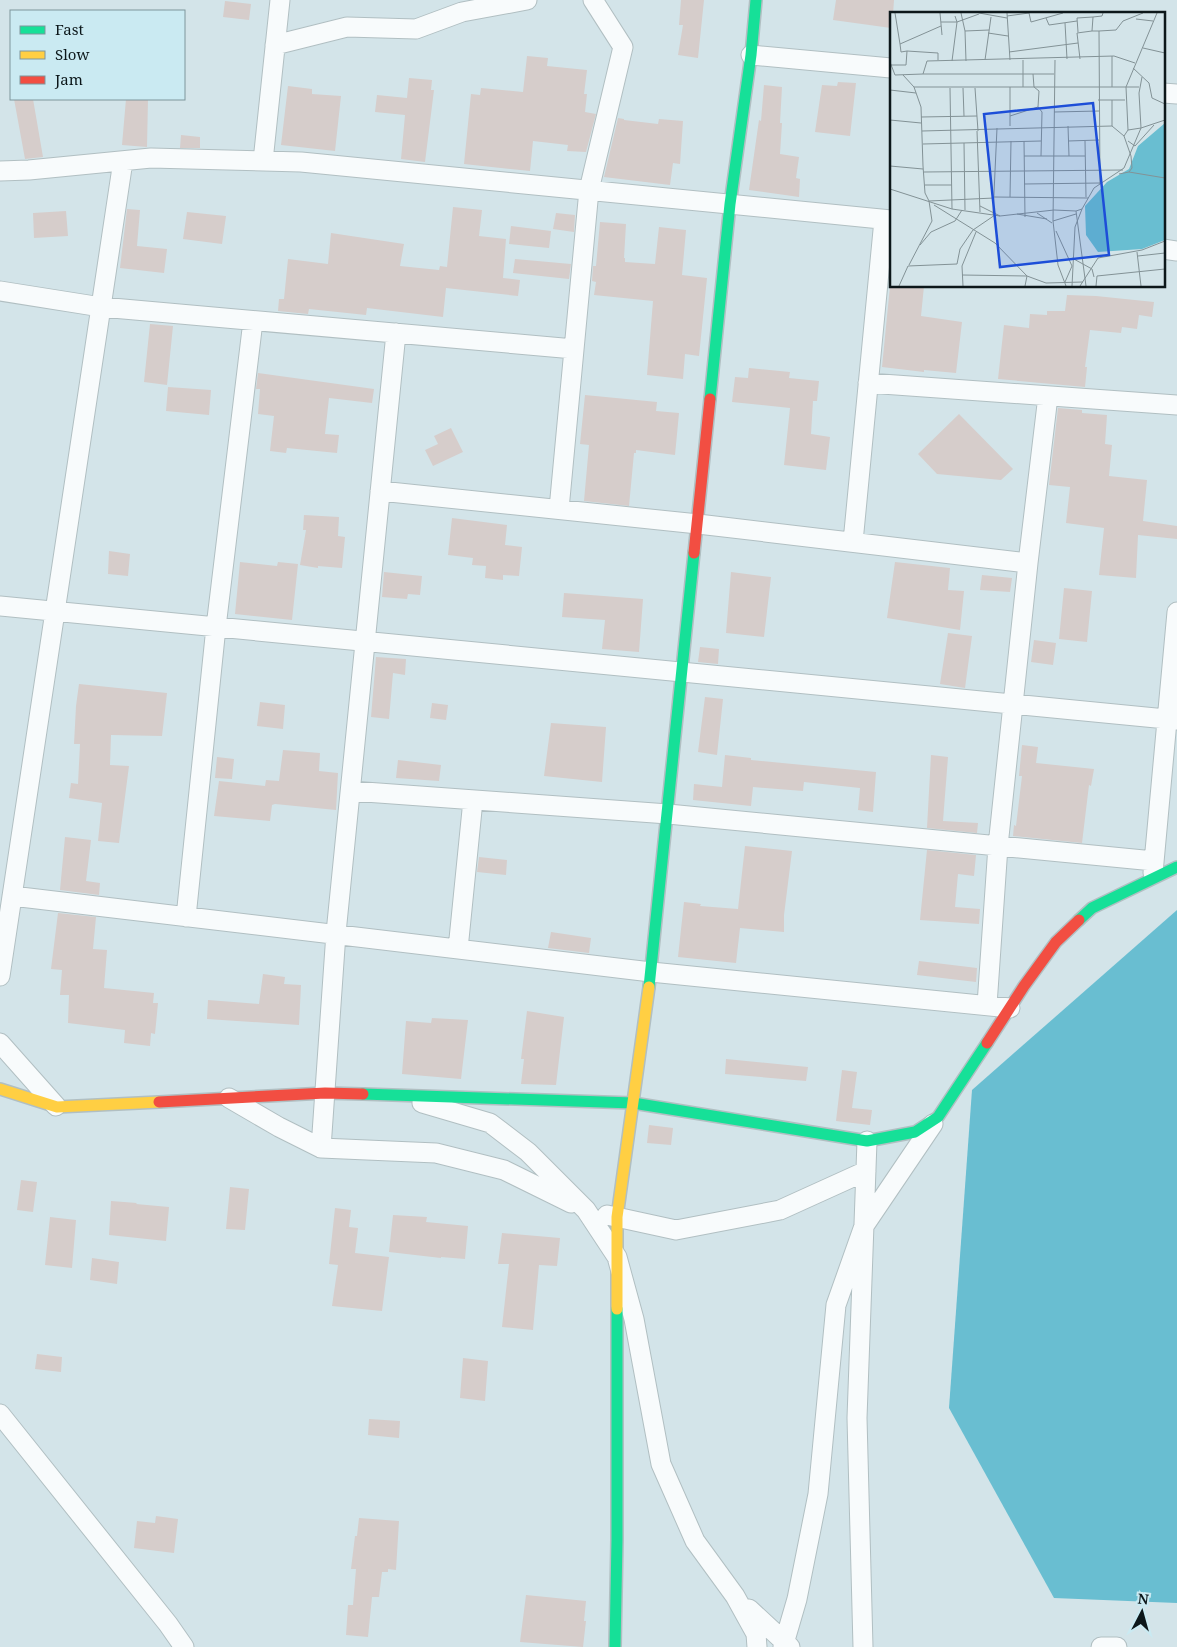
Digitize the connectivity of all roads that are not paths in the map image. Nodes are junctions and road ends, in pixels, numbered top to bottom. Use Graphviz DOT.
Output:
graph roads {
  1 [pos="280,0"];
  2 [pos="527,0"];
  3 [pos="593,0"];
  4 [pos="756,0"];
  5 [pos="275,45"];
  6 [pos="751,55"];
  7 [pos="890,68"];
  8 [pos="1164,93"];
  9 [pos="1177,94"];
  10 [pos="123,161"];
  11 [pos="263,161"];
  12 [pos="0,170"];
  13 [pos="589,190"];
  14 [pos="730,204"];
  15 [pos="887,220"];
  16 [pos="1164,249"];
  17 [pos="1177,251"];
  18 [pos="0,291"];
  19 [pos="101,307"];
  20 [pos="253,321"];
  21 [pos="396,333"];
  22 [pos="574,349"];
  23 [pos="868,383"];
  24 [pos="1048,396"];
  25 [pos="1177,405"];
  26 [pos="380,491"];
  27 [pos="559,509"];
  28 [pos="698,524"];
  29 [pos="853,542"];
  30 [pos="1028,563"];
  31 [pos="0,606"];
  32 [pos="54,611"];
  33 [pos="1177,612"];
  34 [pos="216,627"];
  35 [pos="365,642"];
  36 [pos="683,672"];
  37 [pos="1013,704"];
  38 [pos="1172,720"];
  39 [pos="351,791"];
  40 [pos="473,800"];
  41 [pos="668,814"];
  42 [pos="998,846"];
  43 [pos="1177,867"];
  44 [pos="1153,870"];
  45 [pos="8,904"];
  46 [pos="186,917"];
  47 [pos="336,933"];
  48 [pos="458,948"];
  49 [pos="651,972"];
  50 [pos="0,976"];
  51 [pos="987,1005"];
  52 [pos="1010,1008"];
  53 [pos="0,1043"];
  54 [pos="0,1089"];
  55 [pos="326,1093"];
  56 [pos="397,1095"];
  57 [pos="228,1097"];
  58 [pos="633,1104"];
  59 [pos="57,1107"];
  60 [pos="938,1117"];
  61 [pos="867,1141"];
  62 [pos="321,1148"];
  63 [pos="866,1171"];
  64 [pos="586,1210"];
  65 [pos="617,1217"];
  66 [pos="864,1226"];
  67 [pos="617,1257"];
  68 [pos="0,1414"];
  69 [pos="735,1596"];
  70 [pos="786,1646"];
  71 [pos="184,1647"];
  72 [pos="616,1647"];
  73 [pos="757,1647"];
  74 [pos="863,1647"];
  75 [pos="1101,1647"];
  76 [pos="1117,1647"];
  1 -- 5 [label="street"];
  2 -- 5 [label="street"];
  3 -- 13 [label="street"];
  4 -- 6 [label="street"];
  5 -- 11 [label="street"];
  6 -- 7 [label="street"];
  6 -- 14 [label="street"];
  8 -- 9 [label="street"];
  10 -- 11 [label="street"];
  10 -- 12 [label="street"];
  10 -- 19 [label="street"];
  11 -- 13 [label="street"];
  13 -- 14 [label="street"];
  13 -- 22 [label="street"];
  14 -- 15 [label="street"];
  14 -- 28 [label="street"];
  15 -- 23 [label="street"];
  16 -- 17 [label="street"];
  18 -- 19 [label="street"];
  19 -- 20 [label="street"];
  19 -- 32 [label="street"];
  20 -- 21 [label="street"];
  20 -- 34 [label="street"];
  21 -- 22 [label="street"];
  21 -- 26 [label="street"];
  22 -- 27 [label="street"];
  23 -- 24 [label="street"];
  23 -- 29 [label="street"];
  24 -- 25 [label="street"];
  24 -- 30 [label="street"];
  26 -- 27 [label="street"];
  26 -- 35 [label="street"];
  27 -- 28 [label="street"];
  28 -- 29 [label="street"];
  28 -- 36 [label="street"];
  29 -- 30 [label="street"];
  30 -- 37 [label="street"];
  31 -- 32 [label="street"];
  32 -- 34 [label="street"];
  32 -- 45 [label="street"];
  33 -- 38 [label="street"];
  34 -- 35 [label="street"];
  34 -- 46 [label="street"];
  35 -- 36 [label="street"];
  35 -- 39 [label="street"];
  36 -- 37 [label="street"];
  36 -- 41 [label="street"];
  37 -- 38 [label="street"];
  37 -- 42 [label="street"];
  38 -- 44 [label="street"];
  39 -- 40 [label="street"];
  39 -- 47 [label="street"];
  40 -- 41 [label="street"];
  40 -- 48 [label="street"];
  41 -- 42 [label="street"];
  41 -- 49 [label="street"];
  42 -- 44 [label="street"];
  42 -- 51 [label="street"];
  43 -- 44 [label="street"];
  44 -- 52 [label="street"];
  45 -- 46 [label="street"];
  45 -- 50 [label="street"];
  46 -- 47 [label="street"];
  47 -- 48 [label="street"];
  47 -- 55 [label="street"];
  48 -- 49 [label="street"];
  49 -- 51 [label="street"];
  49 -- 58 [label="street"];
  51 -- 52 [label="street"];
  52 -- 60 [label="street"];
  53 -- 59 [label="street"];
  54 -- 59 [label="street"];
  55 -- 56 [label="street"];
  55 -- 57 [label="street"];
  55 -- 62 [label="street"];
  56 -- 58 [label="street"];
  56 -- 64 [label="street"];
  57 -- 59 [label="street"];
  57 -- 62 [label="street"];
  58 -- 61 [label="street"];
  58 -- 65 [label="street"];
  60 -- 61 [label="street"];
  60 -- 66 [label="street"];
  61 -- 63 [label="street"];
  62 -- 64 [label="street"];
  63 -- 65 [label="street"];
  63 -- 66 [label="street"];
  64 -- 65 [label="street"];
  64 -- 67 [label="street"];
  65 -- 67 [label="street"];
  66 -- 70 [label="street"];
  66 -- 74 [label="street"];
  67 -- 69 [label="street"];
  67 -- 72 [label="street"];
  68 -- 71 [label="street"];
  69 -- 70 [label="street"];
  69 -- 73 [label="street"];
  75 -- 76 [label="street"];
}
